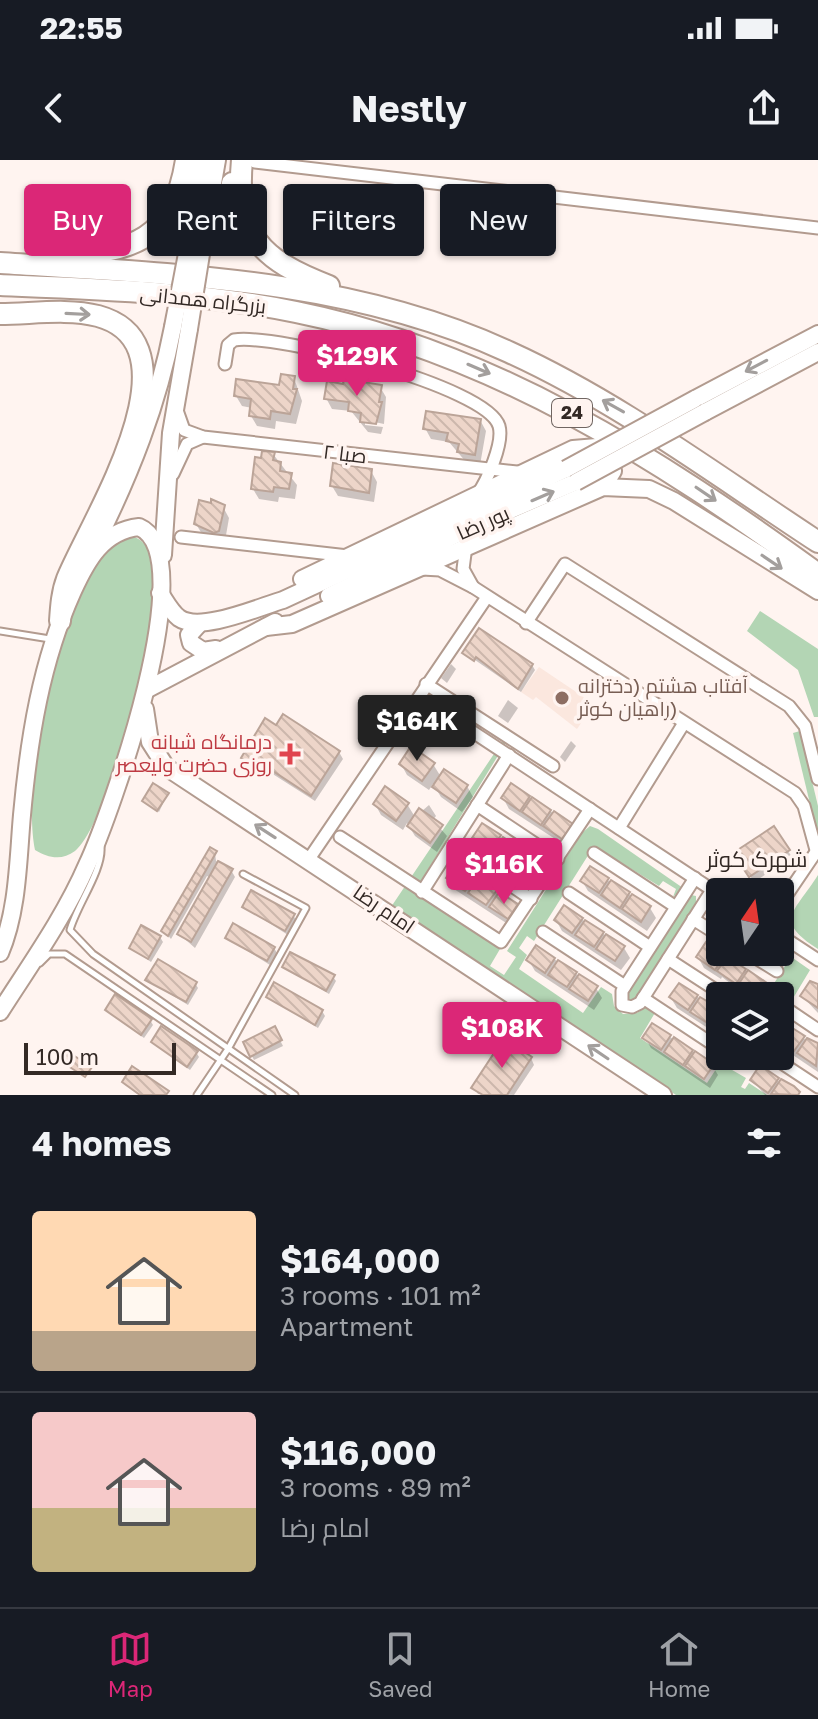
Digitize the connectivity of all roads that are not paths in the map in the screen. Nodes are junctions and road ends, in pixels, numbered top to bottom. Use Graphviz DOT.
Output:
graph roads {
  1 [pos="186,160"];
  2 [pos="202,160"];
  3 [pos="217,160"];
  4 [pos="244,161"];
  5 [pos="182,184"];
  6 [pos="201,184"];
  7 [pos="210,184"];
  8 [pos="238,184"];
  9 [pos="818,228"];
  10 [pos="147,233"];
  11 [pos="0,251"];
  12 [pos="194,256"];
  13 [pos="0,263"];
  14 [pos="0,285"];
  15 [pos="0,314"];
  16 [pos="404,314"];
  17 [pos="181,328"];
  18 [pos="818,334"];
  19 [pos="818,352"];
  20 [pos="225,364"];
  21 [pos="178,396"];
  22 [pos="700,405"];
  23 [pos="203,437"];
  24 [pos="487,471"];
  25 [pos="525,472"];
  26 [pos="571,476"];
  27 [pos="603,487"];
  28 [pos="477,495"];
  29 [pos="167,497"];
  30 [pos="181,537"];
  31 [pos="818,542"];
  32 [pos="466,546"];
  33 [pos="348,556"];
  34 [pos="85,565"];
  35 [pos="162,569"];
  36 [pos="412,570"];
  37 [pos="818,574"];
  38 [pos="473,587"];
  39 [pos="818,591"];
  40 [pos="160,593"];
  41 [pos="487,597"];
  42 [pos="257,607"];
  43 [pos="526,623"];
  44 [pos="199,624"];
  45 [pos="266,627"];
  46 [pos="57,630"];
  47 [pos="0,631"];
  48 [pos="224,648"];
  49 [pos="426,684"];
  50 [pos="145,693"];
  51 [pos="429,703"];
  52 [pos="684,723"];
  53 [pos="509,755"];
  54 [pos="553,766"];
  55 [pos="818,779"];
  56 [pos="477,805"];
  57 [pos="590,809"];
  58 [pos="619,828"];
  59 [pos="100,836"];
  60 [pos="340,837"];
  61 [pos="452,845"];
  62 [pos="817,849"];
  63 [pos="594,853"];
  64 [pos="309,859"];
  65 [pos="558,859"];
  66 [pos="243,874"];
  67 [pos="695,878"];
  68 [pos="794,884"];
  69 [pos="706,885"];
  70 [pos="422,892"];
  71 [pos="569,893"];
  72 [pos="531,899"];
  73 [pos="706,904"];
  74 [pos="676,907"];
  75 [pos="693,919"];
  76 [pos="706,927"];
  77 [pos="543,932"];
  78 [pos="794,944"];
  79 [pos="650,947"];
  80 [pos="0,953"];
  81 [pos="668,959"];
  82 [pos="818,960"];
  83 [pos="769,966"];
  84 [pos="777,971"];
  85 [pos="706,984"];
  86 [pos="625,986"];
  87 [pos="11,995"];
  88 [pos="643,998"];
  89 [pos="0,1012"];
  90 [pos="794,1014"];
  91 [pos="818,1030"];
  92 [pos="706,1040"];
  93 [pos="228,1049"];
  94 [pos="221,1061"];
  95 [pos="792,1070"];
  96 [pos="818,1087"];
  97 [pos="197,1095"];
  98 [pos="272,1095"];
  99 [pos="295,1095"];
  100 [pos="663,1095"];
  1 -- 5 [label="highway"];
  2 -- 6 [label="street"];
  3 -- 7 [label="street"];
  4 -- 8 [label="highway"];
  4 -- 9 [label="street"];
  4 -- 16 [label="highway"];
  10 -- 11 [label="highway"];
  12 -- 17 [label="street, bridge"];
  13 -- 16 [label="highway, بزرگراه همدانی / 24"];
  14 -- 37 [label="highway, بزرگراه همدانی / 24, one-way"];
  15 -- 46 [label="highway, one-way"];
  31 -- 16 [label="highway, بزرگراه همدانی / 24, one-way"];
  17 -- 21 [label="street"];
  17 -- 34 [label="street"];
  18 -- 22 [label="street, پور رضا, one-way"];
  19 -- 22 [label="street, پور رضا"];
  20 -- 24 [label="street"];
  21 -- 23 [label="street"];
  21 -- 29 [label="street"];
  22 -- 26 [label="street, پور رضا, bridge"];
  23 -- 24 [label="street, صبا ۲"];
  23 -- 29 [label="street"];
  24 -- 25 [label="street, صبا ۲"];
  24 -- 28 [label="street"];
  25 -- 27 [label="street"];
  25 -- 28 [label="street"];
  26 -- 42 [label="street, پور رضا"];
  45 -- 26 [label="street, پور رضا, one-way"];
  27 -- 32 [label="street"];
  27 -- 39 [label="street, one-way"];
  28 -- 33 [label="street"];
  29 -- 35 [label="street"];
  30 -- 33 [label="street"];
  32 -- 36 [label="street"];
  32 -- 38 [label="street"];
  33 -- 42 [label="street"];
  34 -- 35 [label="street"];
  34 -- 46 [label="street"];
  35 -- 40 [label="street"];
  36 -- 38 [label="street"];
  36 -- 45 [label="street"];
  38 -- 41 [label="street"];
  40 -- 44 [label="street"];
  40 -- 50 [label="street"];
  41 -- 43 [label="street"];
  41 -- 49 [label="street"];
  42 -- 44 [label="street, پور رضا"];
  43 -- 52 [label="street"];
  43 -- 55 [label="street"];
  44 -- 48 [label="street"];
  45 -- 48 [label="street, پور رضا"];
  46 -- 47 [label="lane"];
  46 -- 80 [label="street"];
  48 -- 50 [label="street, پور رضا"];
  49 -- 54 [label="street"];
  49 -- 64 [label="street"];
  50 -- 59 [label="street"];
  64 -- 50 [label="street, امام رضا, one-way"];
  51 -- 53 [label="street"];
  52 -- 58 [label="street"];
  52 -- 62 [label="street"];
  53 -- 56 [label="street"];
  53 -- 57 [label="street"];
  56 -- 61 [label="street"];
  56 -- 65 [label="street"];
  57 -- 58 [label="street"];
  57 -- 65 [label="street"];
  58 -- 67 [label="street"];
  59 -- 87 [label="street"];
  59 -- 93 [label="lane"];
  60 -- 70 [label="street"];
  61 -- 70 [label="street"];
  61 -- 72 [label="street"];
  62 -- 68 [label="street"];
  63 -- 74 [label="street"];
  100 -- 64 [label="street, امام رضا, one-way"];
  65 -- 72 [label="street"];
  66 -- 93 [label="lane"];
  67 -- 69 [label="street"];
  67 -- 74 [label="street"];
  70 -- 72 [label="street"];
  71 -- 79 [label="street"];
  73 -- 75 [label="street"];
  74 -- 79 [label="street"];
  75 -- 76 [label="street"];
  75 -- 81 [label="street"];
  77 -- 86 [label="street"];
  78 -- 82 [label="street"];
  79 -- 86 [label="street"];
  81 -- 85 [label="street"];
  81 -- 88 [label="street"];
  83 -- 84 [label="street"];
  86 -- 88 [label="street"];
  87 -- 89 [label="street"];
  87 -- 94 [label="lane"];
  88 -- 92 [label="street"];
  90 -- 91 [label="street"];
  93 -- 94 [label="lane"];
  93 -- 99 [label="lane"];
  94 -- 97 [label="lane"];
  94 -- 98 [label="lane"];
  95 -- 96 [label="street"];
}
